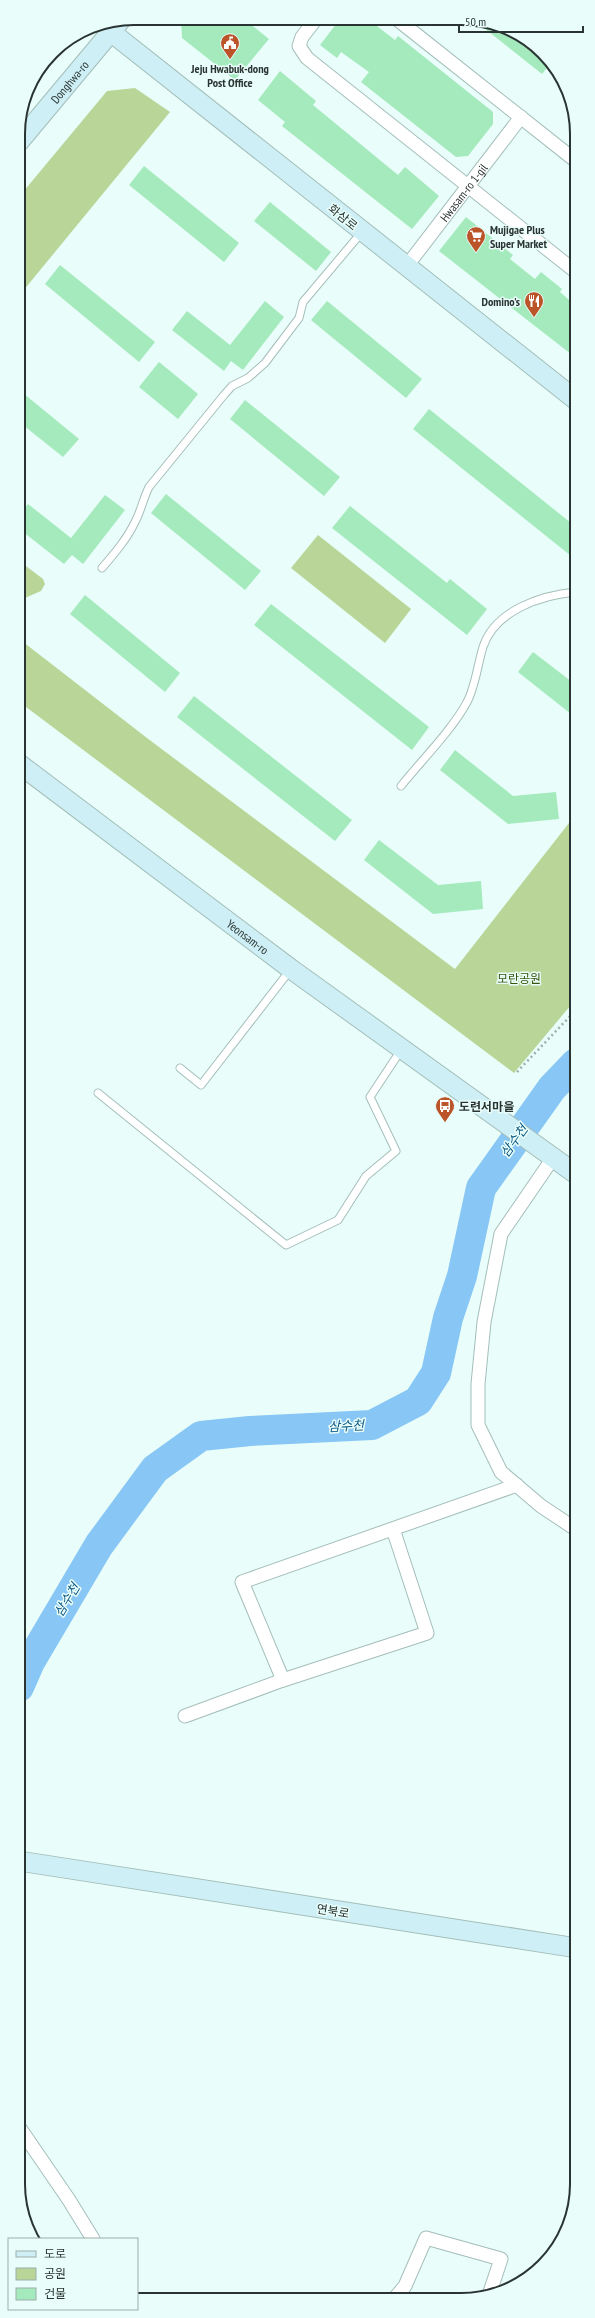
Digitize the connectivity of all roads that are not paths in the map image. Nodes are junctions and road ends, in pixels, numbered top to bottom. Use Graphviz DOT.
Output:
graph roads {
  1 [pos="311,25"];
  2 [pos="404,25"];
  3 [pos="109,28"];
  4 [pos="113,28"];
  5 [pos="521,117"];
  6 [pos="25,134"];
  7 [pos="570,156"];
  8 [pos="467,186"];
  9 [pos="362,232"];
  10 [pos="406,267"];
  11 [pos="570,267"];
  12 [pos="570,395"];
  13 [pos="102,568"];
  14 [pos="570,593"];
  15 [pos="25,768"];
  16 [pos="401,786"];
  17 [pos="291,969"];
  18 [pos="402,1048"];
  19 [pos="180,1068"];
  20 [pos="98,1093"];
  21 [pos="548,1154"];
  22 [pos="570,1170"];
  23 [pos="517,1486"];
  24 [pos="570,1526"];
  25 [pos="393,1529"];
  26 [pos="282,1680"];
  27 [pos="185,1716"];
  28 [pos="25,1862"];
  29 [pos="570,1947"];
  30 [pos="25,2137"];
  31 [pos="92,2238"];
  32 [pos="491,2288"];
  33 [pos="399,2293"];
  1 -- 8 [label="street"];
  2 -- 5 [label="street"];
  3 -- 6 [label="main road, Donghwa-ro"];
  4 -- 9 [label="main road, 화삼로"];
  5 -- 7 [label="street"];
  5 -- 8 [label="street, Hwasam-ro 1-gil"];
  8 -- 10 [label="street, Hwasam-ro 1-gil"];
  8 -- 11 [label="street"];
  9 -- 10 [label="main road, 화삼로"];
  9 -- 13 [label="lane"];
  10 -- 12 [label="main road, 화삼로"];
  14 -- 16 [label="lane"];
  15 -- 17 [label="main road, Yeonsam-ro"];
  17 -- 18 [label="main road, Yeonsam-ro"];
  17 -- 19 [label="lane"];
  18 -- 20 [label="lane"];
  18 -- 21 [label="main road, Yeonsam-ro"];
  21 -- 22 [label="main road"];
  21 -- 23 [label="street"];
  23 -- 24 [label="street"];
  23 -- 25 [label="street"];
  25 -- 26 [label="street"];
  25 -- 26 [label="street"];
  26 -- 27 [label="street"];
  28 -- 29 [label="main road, 연북로"];
  30 -- 31 [label="street"];
  32 -- 33 [label="street"];
}
